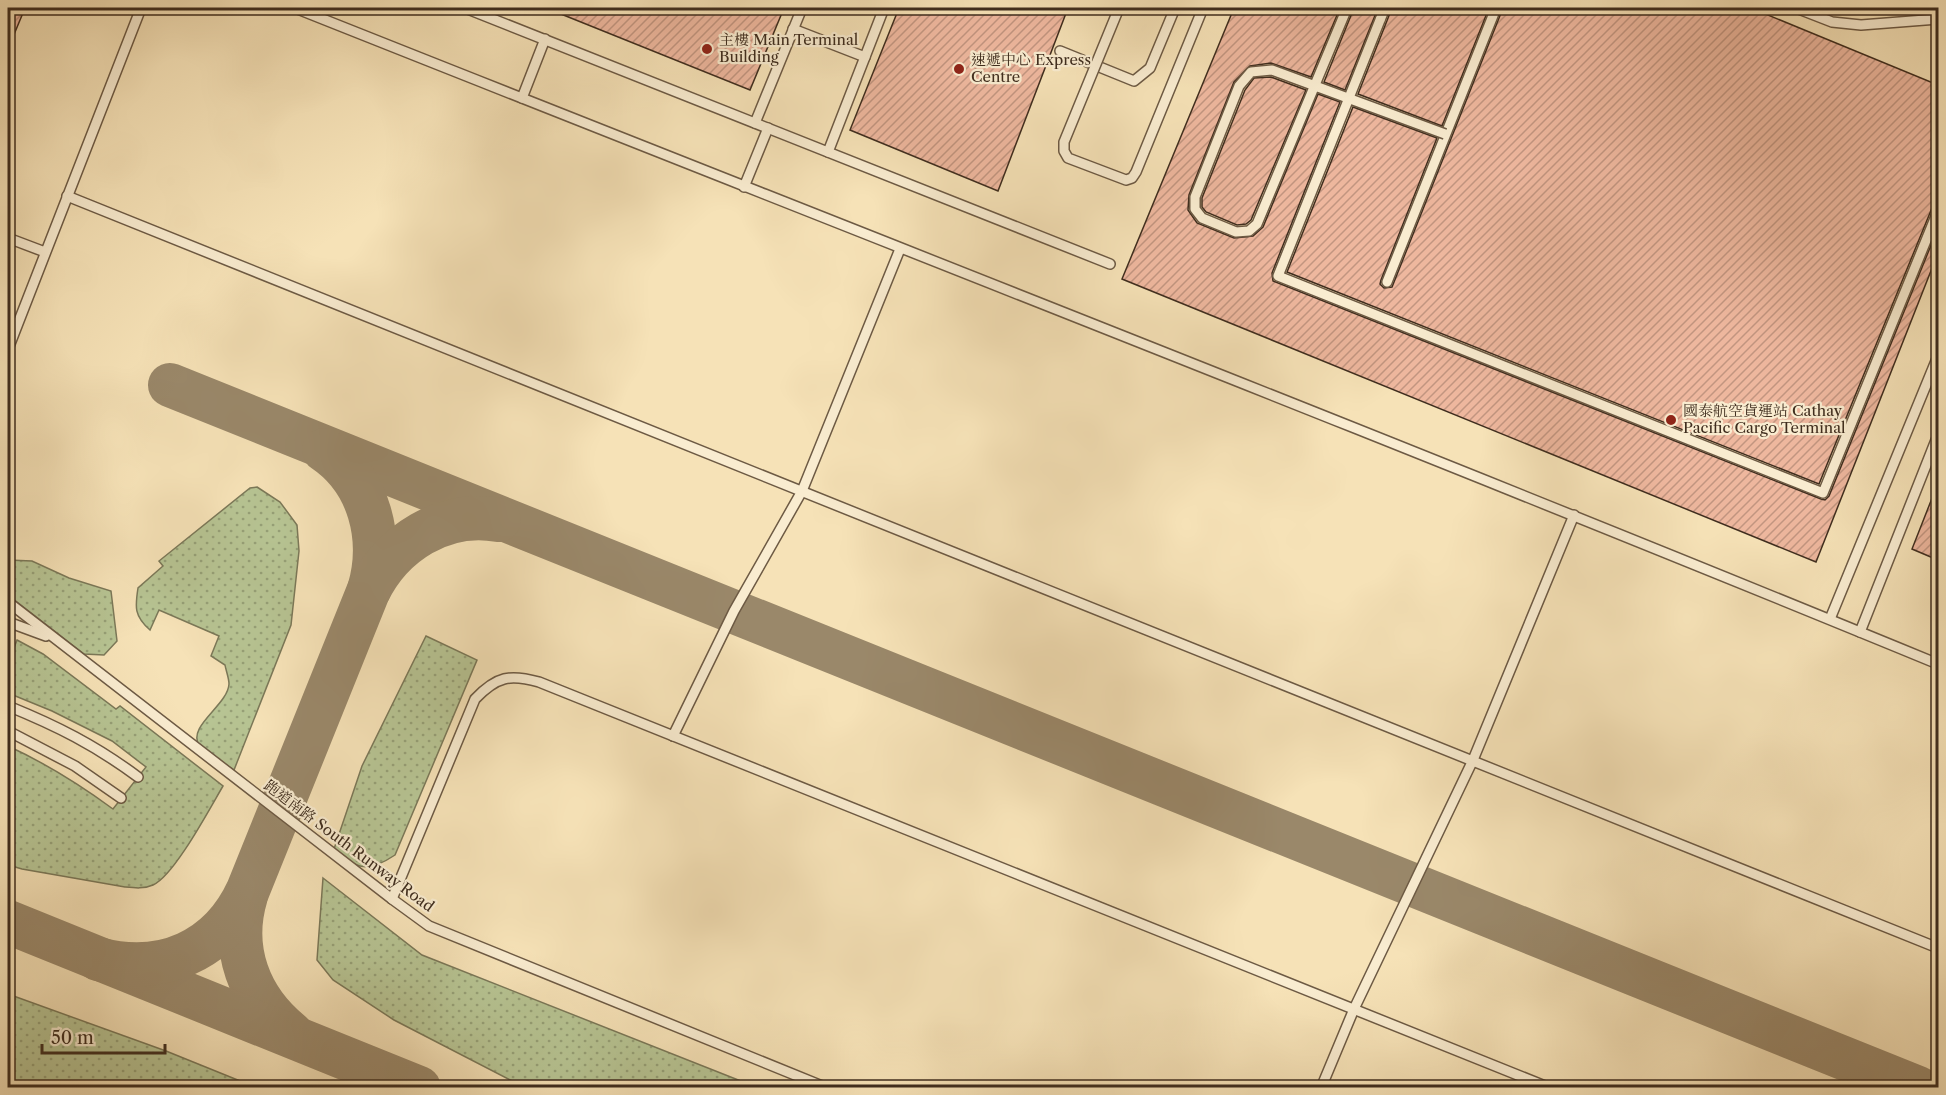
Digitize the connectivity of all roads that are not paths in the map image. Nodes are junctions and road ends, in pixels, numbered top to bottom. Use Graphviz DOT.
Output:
graph roads {
  1 [pos="141,8"];
  2 [pos="295,8"];
  3 [pos="465,8"];
  4 [pos="802,8"];
  5 [pos="884,8"];
  6 [pos="1119,8"];
  7 [pos="1175,8"];
  8 [pos="1203,8"];
  9 [pos="1347,8"];
  10 [pos="1385,8"];
  11 [pos="1496,8"];
  12 [pos="1796,8"];
  13 [pos="1938,19"];
  14 [pos="793,29"];
  15 [pos="545,39"];
  16 [pos="1060,51"];
  17 [pos="865,57"];
  18 [pos="522,98"];
  19 [pos="755,123"];
  20 [pos="768,128"];
  21 [pos="1446,134"];
  22 [pos="828,152"];
  23 [pos="744,187"];
  24 [pos="67,196"];
  25 [pos="1938,211"];
  26 [pos="8,238"];
  27 [pos="900,249"];
  28 [pos="45,252"];
  29 [pos="1110,264"];
  30 [pos="1387,282"];
  31 [pos="8,349"];
  32 [pos="1938,356"];
  33 [pos="1938,435"];
  34 [pos="802,491"];
  35 [pos="1574,515"];
  36 [pos="8,602"];
  37 [pos="1830,620"];
  38 [pos="8,622"];
  39 [pos="1860,632"];
  40 [pos="54,639"];
  41 [pos="1938,664"];
  42 [pos="8,706"];
  43 [pos="8,731"];
  44 [pos="673,736"];
  45 [pos="1473,760"];
  46 [pos="138,777"];
  47 [pos="122,798"];
  48 [pos="392,899"];
  49 [pos="1938,948"];
  50 [pos="1354,1009"];
  51 [pos="827,1088"];
  52 [pos="1321,1088"];
  53 [pos="1550,1088"];
  1 -- 24 [label="lane"];
  2 -- 18 [label="lane"];
  3 -- 15 [label="lane"];
  4 -- 14 [label="lane"];
  5 -- 17 [label="lane"];
  6 -- 8 [label="lane, bridge"];
  7 -- 16 [label="lane"];
  9 -- 21 [label="lane, bridge"];
  10 -- 25 [label="lane, bridge"];
  11 -- 21 [label="lane"];
  12 -- 13 [label="lane"];
  14 -- 17 [label="lane"];
  14 -- 19 [label="lane"];
  15 -- 18 [label="lane"];
  15 -- 19 [label="lane"];
  17 -- 22 [label="lane"];
  18 -- 23 [label="lane"];
  19 -- 20 [label="lane"];
  20 -- 22 [label="lane"];
  20 -- 23 [label="lane"];
  21 -- 30 [label="lane"];
  22 -- 29 [label="lane"];
  23 -- 27 [label="lane"];
  24 -- 28 [label="lane"];
  24 -- 34 [label="lane"];
  26 -- 28 [label="lane"];
  27 -- 34 [label="lane"];
  27 -- 35 [label="lane"];
  28 -- 31 [label="lane"];
  32 -- 37 [label="lane"];
  33 -- 39 [label="lane"];
  34 -- 44 [label="lane"];
  34 -- 45 [label="lane"];
  35 -- 37 [label="lane"];
  35 -- 45 [label="lane"];
  36 -- 40 [label="lane, 跑道南路 South Runway Road"];
  37 -- 39 [label="lane"];
  38 -- 40 [label="lane, 跑道南路 South Runway Road"];
  39 -- 41 [label="lane"];
  40 -- 48 [label="lane, 跑道南路 South Runway Road"];
  42 -- 46 [label="lane"];
  43 -- 47 [label="lane"];
  44 -- 48 [label="lane"];
  44 -- 50 [label="lane"];
  45 -- 49 [label="lane"];
  45 -- 50 [label="lane"];
  48 -- 51 [label="lane, 跑道南路 South Runway Road"];
  50 -- 52 [label="lane"];
  50 -- 53 [label="lane"];
}
